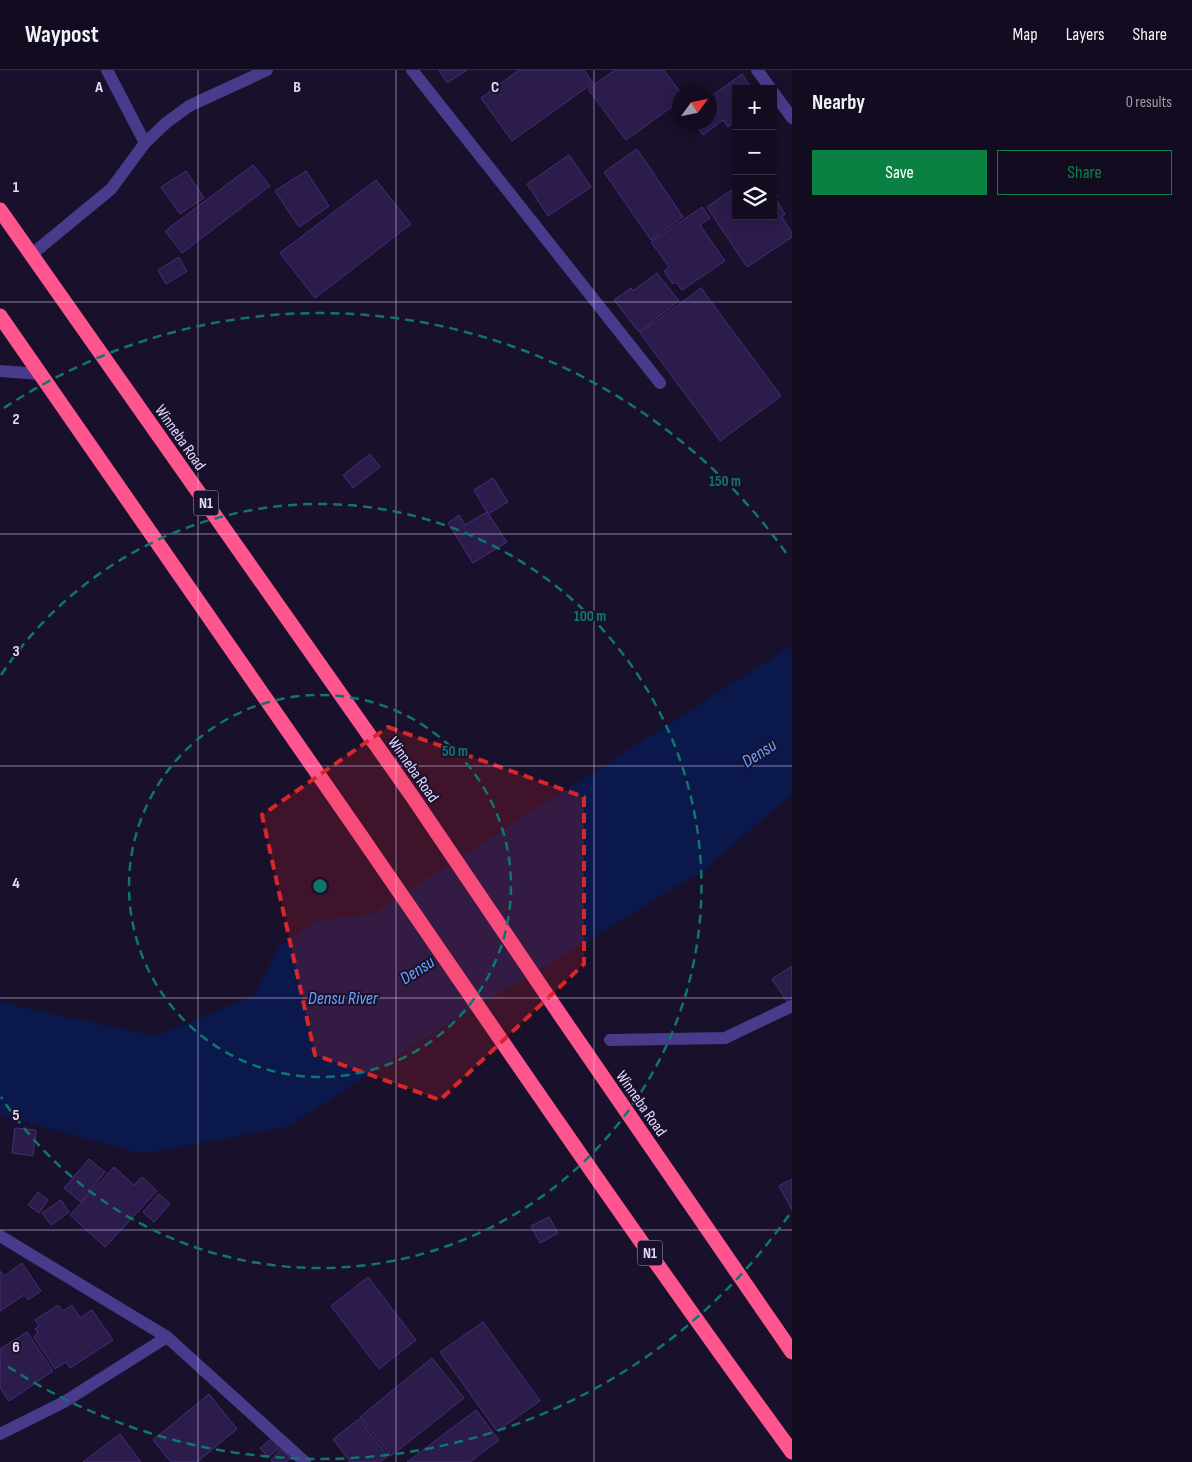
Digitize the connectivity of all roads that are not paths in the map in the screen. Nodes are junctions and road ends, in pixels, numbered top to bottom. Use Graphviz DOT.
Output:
graph roads {
  1 [pos="107,70"];
  2 [pos="267,70"];
  3 [pos="412,70"];
  4 [pos="757,70"];
  5 [pos="768,85"];
  6 [pos="777,97"];
  7 [pos="792,118"];
  8 [pos="144,143"];
  9 [pos="0,210"];
  10 [pos="31,255"];
  11 [pos="0,316"];
  12 [pos="0,371"];
  13 [pos="40,374"];
  14 [pos="660,383"];
  15 [pos="792,1006"];
  16 [pos="610,1040"];
  17 [pos="0,1236"];
  18 [pos="167,1337"];
  19 [pos="792,1352"];
  20 [pos="0,1434"];
  21 [pos="792,1452"];
  22 [pos="305,1462"];
  1 -- 8 [label="street"];
  2 -- 8 [label="street"];
  3 -- 14 [label="street"];
  4 -- 5 [label="street"];
  6 -- 7 [label="street"];
  8 -- 10 [label="street"];
  9 -- 10 [label="highway, Winneba Road / N1"];
  10 -- 19 [label="highway, Winneba Road / N1"];
  11 -- 13 [label="highway, N1"];
  12 -- 13 [label="street"];
  13 -- 21 [label="highway, N1"];
  15 -- 16 [label="street"];
  17 -- 18 [label="street"];
  18 -- 20 [label="street"];
  18 -- 22 [label="street"];
}
